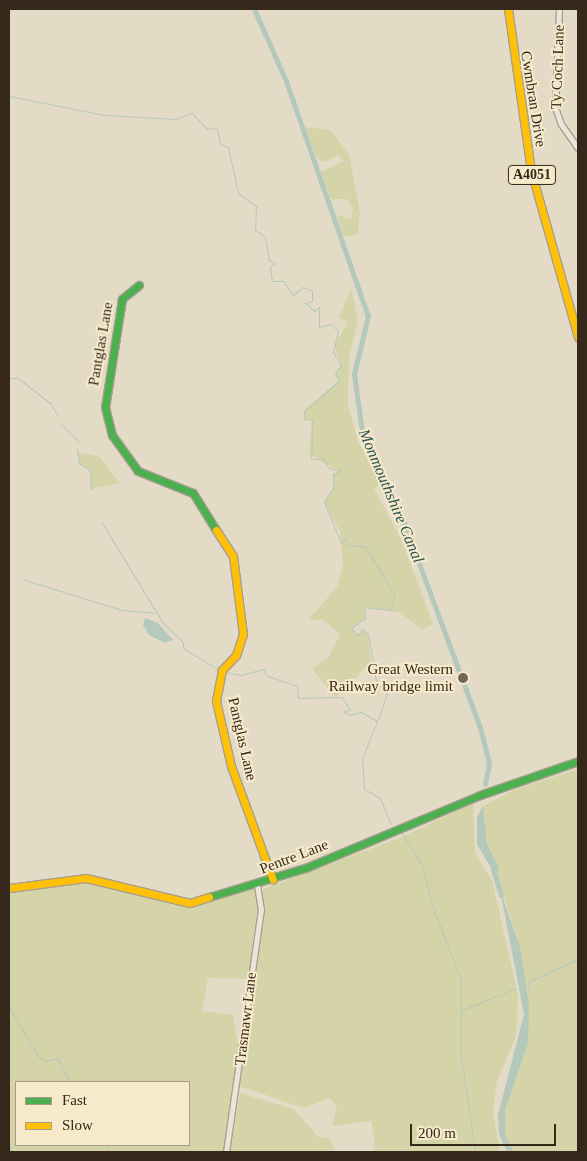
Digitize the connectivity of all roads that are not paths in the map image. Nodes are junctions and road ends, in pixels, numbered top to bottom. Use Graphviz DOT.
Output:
graph roads {
  1 [pos="508,9"];
  2 [pos="559,9"];
  3 [pos="578,148"];
  4 [pos="139,286"];
  5 [pos="578,337"];
  6 [pos="578,761"];
  7 [pos="273,880"];
  8 [pos="257,885"];
  9 [pos="9,888"];
  10 [pos="226,1152"];
  1 -- 5 [label="street, Cwmbran Drive / A4051"];
  2 -- 3 [label="street, Ty Coch Lane"];
  4 -- 7 [label="street, Pantglas Lane"];
  6 -- 7 [label="street, Pentre Lane"];
  7 -- 8 [label="street, Pentre Lane"];
  8 -- 9 [label="street, Pentre Lane"];
  8 -- 10 [label="street, Trasmawr Lane"];
}
